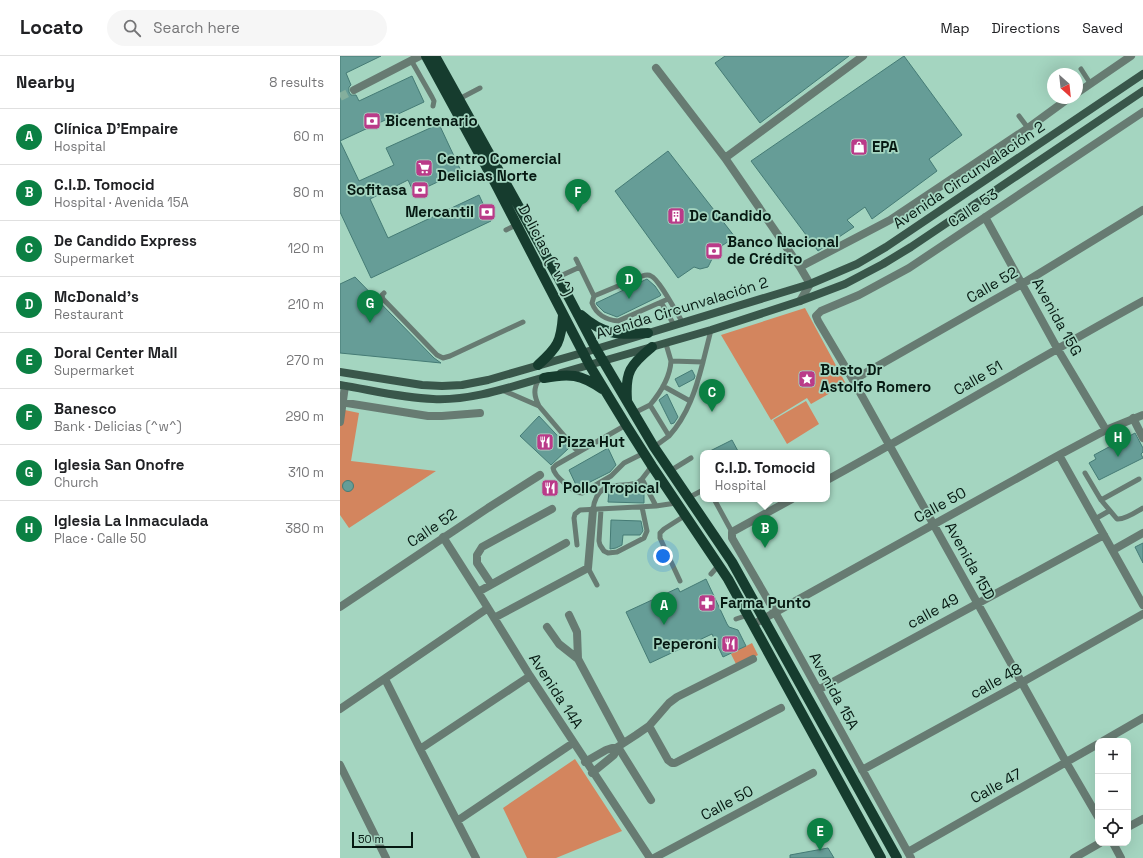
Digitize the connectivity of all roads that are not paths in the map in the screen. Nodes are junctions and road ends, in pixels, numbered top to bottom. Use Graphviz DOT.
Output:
graph roads {
  1 [pos="420,56"];
  2 [pos="433,56"];
  3 [pos="863,56"];
  4 [pos="1131,56"];
  5 [pos="411,60"];
  6 [pos="656,68"];
  7 [pos="1083,73"];
  8 [pos="1143,74"];
  9 [pos="1090,83"];
  10 [pos="480,88"];
  11 [pos="1083,88"];
  12 [pos="354,90"];
  13 [pos="1143,92"];
  14 [pos="459,99"];
  15 [pos="1062,104"];
  16 [pos="433,106"];
  17 [pos="1143,112"];
  18 [pos="1019,116"];
  19 [pos="1028,128"];
  20 [pos="725,158"];
  21 [pos="1143,210"];
  22 [pos="985,217"];
  23 [pos="516,225"];
  24 [pos="506,230"];
  25 [pos="576,259"];
  26 [pos="580,267"];
  27 [pos="800,267"];
  28 [pos="558,277"];
  29 [pos="810,284"];
  30 [pos="1022,284"];
  31 [pos="384,292"];
  32 [pos="594,296"];
  33 [pos="668,299"];
  34 [pos="800,301"];
  35 [pos="1143,301"];
  36 [pos="661,302"];
  37 [pos="576,311"];
  38 [pos="563,315"];
  39 [pos="817,318"];
  40 [pos="523,322"];
  41 [pos="678,324"];
  42 [pos="711,330"];
  43 [pos="648,333"];
  44 [pos="666,344"];
  45 [pos="652,347"];
  46 [pos="1057,348"];
  47 [pos="596,349"];
  48 [pos="583,353"];
  49 [pos="671,361"];
  50 [pos="603,362"];
  51 [pos="703,362"];
  52 [pos="538,365"];
  53 [pos="590,366"];
  54 [pos="340,372"];
  55 [pos="541,379"];
  56 [pos="853,380"];
  57 [pos="343,385"];
  58 [pos="663,386"];
  59 [pos="501,390"];
  60 [pos="605,391"];
  61 [pos="690,401"];
  62 [pos="627,402"];
  63 [pos="341,403"];
  64 [pos="650,405"];
  65 [pos="539,406"];
  66 [pos="480,413"];
  67 [pos="633,413"];
  68 [pos="1143,415"];
  69 [pos="1133,418"];
  70 [pos="340,422"];
  71 [pos="626,426"];
  72 [pos="1106,430"];
  73 [pos="669,436"];
  74 [pos="1143,438"];
  75 [pos="889,445"];
  76 [pos="654,447"];
  77 [pos="578,452"];
  78 [pos="644,453"];
  79 [pos="1059,455"];
  80 [pos="691,458"];
  81 [pos="652,466"];
  82 [pos="670,471"];
  83 [pos="1085,473"];
  84 [pos="540,475"];
  85 [pos="642,478"];
  86 [pos="830,478"];
  87 [pos="1139,479"];
  88 [pos="700,492"];
  89 [pos="688,498"];
  90 [pos="1101,500"];
  91 [pos="678,502"];
  92 [pos="716,502"];
  93 [pos="787,502"];
  94 [pos="656,506"];
  95 [pos="642,507"];
  96 [pos="1143,508"];
  97 [pos="552,509"];
  98 [pos="597,509"];
  99 [pos="1110,511"];
  100 [pos="686,515"];
  101 [pos="1095,519"];
  102 [pos="934,525"];
  103 [pos="1143,533"];
  104 [pos="732,535"];
  105 [pos="1104,535"];
  106 [pos="443,537"];
  107 [pos="566,543"];
  108 [pos="577,545"];
  109 [pos="1113,550"];
  110 [pos="720,565"];
  111 [pos="588,568"];
  112 [pos="711,574"];
  113 [pos="680,581"];
  114 [pos="490,584"];
  115 [pos="597,585"];
  116 [pos="478,592"];
  117 [pos="1142,600"];
  118 [pos="977,603"];
  119 [pos="340,607"];
  120 [pos="488,608"];
  121 [pos="775,612"];
  122 [pos="1143,614"];
  123 [pos="569,615"];
  124 [pos="494,618"];
  125 [pos="736,619"];
  126 [pos="763,619"];
  127 [pos="752,620"];
  128 [pos="547,627"];
  129 [pos="578,659"];
  130 [pos="753,659"];
  131 [pos="530,676"];
  132 [pos="385,679"];
  133 [pos="1022,682"];
  134 [pos="818,690"];
  135 [pos="782,708"];
  136 [pos="340,709"];
  137 [pos="1143,718"];
  138 [pos="648,726"];
  139 [pos="1108,738"];
  140 [pos="573,743"];
  141 [pos="619,746"];
  142 [pos="1095,746"];
  143 [pos="420,749"];
  144 [pos="585,762"];
  145 [pos="1066,762"];
  146 [pos="340,766"];
  147 [pos="862,770"];
  148 [pos="592,772"];
  149 [pos="813,773"];
  150 [pos="651,800"];
  151 [pos="1095,812"];
  152 [pos="1143,819"];
  153 [pos="457,821"];
  154 [pos="1131,825"];
  155 [pos="1095,846"];
  156 [pos="1115,846"];
  157 [pos="910,855"];
  158 [pos="386,858"];
  159 [pos="476,858"];
  160 [pos="650,858"];
  161 [pos="654,858"];
  162 [pos="881,858"];
  163 [pos="897,858"];
  164 [pos="1074,858"];
  165 [pos="1121,858"];
  1 -- 5 [label="street"];
  2 -- 14 [label="main road, Delicias (^w^)"];
  2 -- 23 [label="main road, Delicias (^w^)"];
  3 -- 20 [label="street"];
  4 -- 9 [label="street"];
  5 -- 12 [label="street"];
  5 -- 16 [label="lane"];
  6 -- 20 [label="street"];
  7 -- 9 [label="lane"];
  8 -- 29 [label="main road, Avenida Circunvalación 2"];
  9 -- 11 [label="street"];
  10 -- 14 [label="lane"];
  13 -- 34 [label="main road, Avenida Circunvalación 2"];
  14 -- 28 [label="main road, Delicias (^w^)"];
  15 -- 19 [label="street"];
  17 -- 22 [label="street, Calle 53"];
  18 -- 19 [label="lane"];
  19 -- 27 [label="street"];
  20 -- 27 [label="street"];
  21 -- 30 [label="street, Calle 52"];
  22 -- 30 [label="street, Avenida 15G"];
  22 -- 39 [label="street, Calle 53"];
  23 -- 24 [label="lane"];
  23 -- 38 [label="main road, Delicias (^w^)"];
  25 -- 26 [label="lane"];
  26 -- 28 [label="lane"];
  26 -- 32 [label="lane"];
  27 -- 29 [label="street"];
  28 -- 37 [label="main road, Delicias (^w^)"];
  29 -- 34 [label="street"];
  29 -- 41 [label="main road, Avenida Circunvalación 2"];
  30 -- 46 [label="street, Avenida 15G"];
  30 -- 56 [label="street, Calle 52"];
  31 -- 40 [label="lane"];
  32 -- 33 [label="lane"];
  32 -- 36 [label="lane"];
  33 -- 36 [label="lane"];
  33 -- 41 [label="lane"];
  34 -- 42 [label="main road, Avenida Circunvalación 2"];
  35 -- 46 [label="street, Calle 51"];
  36 -- 41 [label="lane"];
  37 -- 43 [label="main road"];
  37 -- 47 [label="main road, Delicias (^w^)"];
  38 -- 48 [label="main road, Delicias (^w^)"];
  38 -- 52 [label="main road"];
  39 -- 56 [label="street, Avenida 15D"];
  41 -- 43 [label="main road, Avenida Circunvalación 2"];
  42 -- 44 [label="main road, Avenida Circunvalación 2"];
  42 -- 51 [label="lane"];
  43 -- 47 [label="main road, Avenida Circunvalación 2"];
  44 -- 45 [label="main road, Avenida Circunvalación 2"];
  44 -- 49 [label="lane"];
  45 -- 50 [label="main road, Avenida Circunvalación 2"];
  45 -- 62 [label="main road"];
  46 -- 72 [label="street, Avenida 15G"];
  46 -- 75 [label="street, Calle 51"];
  47 -- 48 [label="main road, Avenida Circunvalación 2"];
  47 -- 50 [label="main road, Delicias (^w^)"];
  48 -- 52 [label="main road, Avenida Circunvalación 2"];
  48 -- 53 [label="main road, Delicias (^w^)"];
  49 -- 51 [label="lane"];
  49 -- 58 [label="lane"];
  50 -- 53 [label="main road, Avenida Circunvalación 2"];
  50 -- 62 [label="main road, Delicias (^w^)"];
  51 -- 61 [label="lane"];
  52 -- 54 [label="main road, Avenida Circunvalación 2"];
  53 -- 55 [label="main road, Avenida Circunvalación 2"];
  53 -- 60 [label="main road, Delicias (^w^)"];
  55 -- 59 [label="main road, Avenida Circunvalación 2"];
  55 -- 60 [label="main road"];
  55 -- 65 [label="lane"];
  56 -- 75 [label="street, Avenida 15D"];
  57 -- 59 [label="main road, Avenida Circunvalación 2"];
  57 -- 63 [label="street"];
  58 -- 61 [label="lane"];
  58 -- 64 [label="lane"];
  59 -- 65 [label="lane"];
  60 -- 71 [label="main road, Delicias (^w^)"];
  61 -- 73 [label="lane"];
  62 -- 67 [label="main road, Delicias (^w^)"];
  63 -- 66 [label="street"];
  63 -- 70 [label="street"];
  64 -- 67 [label="lane"];
  64 -- 73 [label="lane"];
  65 -- 77 [label="lane"];
  67 -- 76 [label="main road, Delicias (^w^)"];
  68 -- 69 [label="street, Calle 50"];
  69 -- 72 [label="street, Calle 50"];
  69 -- 74 [label="street"];
  71 -- 77 [label="lane"];
  71 -- 78 [label="main road, Delicias (^w^)"];
  72 -- 79 [label="street, Calle 50"];
  73 -- 76 [label="lane"];
  75 -- 86 [label="street, Calle 51"];
  75 -- 102 [label="street, Avenida 15D"];
  76 -- 82 [label="main road, Delicias (^w^)"];
  77 -- 78 [label="lane"];
  78 -- 81 [label="main road, Delicias (^w^)"];
  79 -- 101 [label="street"];
  79 -- 102 [label="street, Calle 50"];
  80 -- 82 [label="lane"];
  81 -- 85 [label="lane"];
  81 -- 91 [label="main road, Delicias (^w^)"];
  82 -- 89 [label="main road, Delicias (^w^)"];
  83 -- 90 [label="lane"];
  84 -- 106 [label="street, Calle 52"];
  85 -- 94 [label="lane"];
  85 -- 98 [label="lane"];
  87 -- 90 [label="lane"];
  88 -- 89 [label="lane"];
  89 -- 126 [label="main road, Delicias (^w^)"];
  90 -- 99 [label="lane"];
  91 -- 94 [label="lane"];
  91 -- 100 [label="main road, Delicias (^w^)"];
  92 -- 104 [label="lane"];
  93 -- 104 [label="street"];
  94 -- 95 [label="lane"];
  95 -- 98 [label="lane"];
  95 -- 98 [label="lane"];
  96 -- 99 [label="lane"];
  97 -- 114 [label="street"];
  98 -- 108 [label="lane"];
  98 -- 111 [label="street"];
  99 -- 101 [label="lane"];
  100 -- 110 [label="main road, Delicias (^w^)"];
  100 -- 113 [label="lane"];
  101 -- 105 [label="street"];
  102 -- 118 [label="street, Avenida 15D"];
  102 -- 121 [label="street, Calle 50"];
  103 -- 109 [label="street"];
  104 -- 121 [label="street, Avenida 15A"];
  105 -- 109 [label="street"];
  105 -- 118 [label="street, calle 49"];
  106 -- 116 [label="street, Avenida 14A"];
  106 -- 119 [label="street, Calle 52"];
  107 -- 114 [label="street"];
  109 -- 117 [label="street"];
  110 -- 112 [label="lane"];
  110 -- 127 [label="main road, Delicias (^w^)"];
  111 -- 115 [label="lane"];
  111 -- 124 [label="street"];
  114 -- 116 [label="street"];
  116 -- 120 [label="street, Avenida 14A"];
  118 -- 133 [label="street, Avenida 15D"];
  118 -- 134 [label="street, calle 49"];
  120 -- 124 [label="street, Avenida 14A"];
  120 -- 132 [label="street"];
  121 -- 126 [label="street, Calle 50"];
  121 -- 134 [label="street, Avenida 15A"];
  122 -- 133 [label="street, calle 48"];
  123 -- 129 [label="street"];
  124 -- 131 [label="street, Avenida 14A"];
  125 -- 127 [label="lane"];
  126 -- 127 [label="street, Calle 50"];
  126 -- 163 [label="main road, Delicias (^w^)"];
  127 -- 162 [label="main road, Delicias (^w^)"];
  128 -- 129 [label="street"];
  129 -- 141 [label="street"];
  130 -- 138 [label="street"];
  131 -- 140 [label="street, Avenida 14A"];
  131 -- 143 [label="street"];
  132 -- 136 [label="street"];
  132 -- 143 [label="street"];
  133 -- 145 [label="street, Avenida 15D"];
  133 -- 147 [label="street, calle 48"];
  134 -- 147 [label="street, Avenida 15A"];
  135 -- 138 [label="street"];
  137 -- 139 [label="street"];
  138 -- 141 [label="street"];
  140 -- 144 [label="street, Avenida 14A"];
  140 -- 153 [label="street"];
  141 -- 144 [label="street"];
  141 -- 148 [label="street"];
  141 -- 150 [label="street"];
  142 -- 145 [label="street, Calle 47"];
  143 -- 153 [label="street"];
  144 -- 148 [label="street, Avenida 14A"];
  145 -- 151 [label="street, Avenida 15D"];
  145 -- 157 [label="street, Calle 47"];
  146 -- 158 [label="street"];
  147 -- 157 [label="street, Avenida 15A"];
  148 -- 160 [label="street, Avenida 14A"];
  149 -- 161 [label="street, Calle 50"];
  152 -- 154 [label="street"];
  153 -- 159 [label="street"];
  155 -- 164 [label="street"];
  156 -- 165 [label="street"];
}
